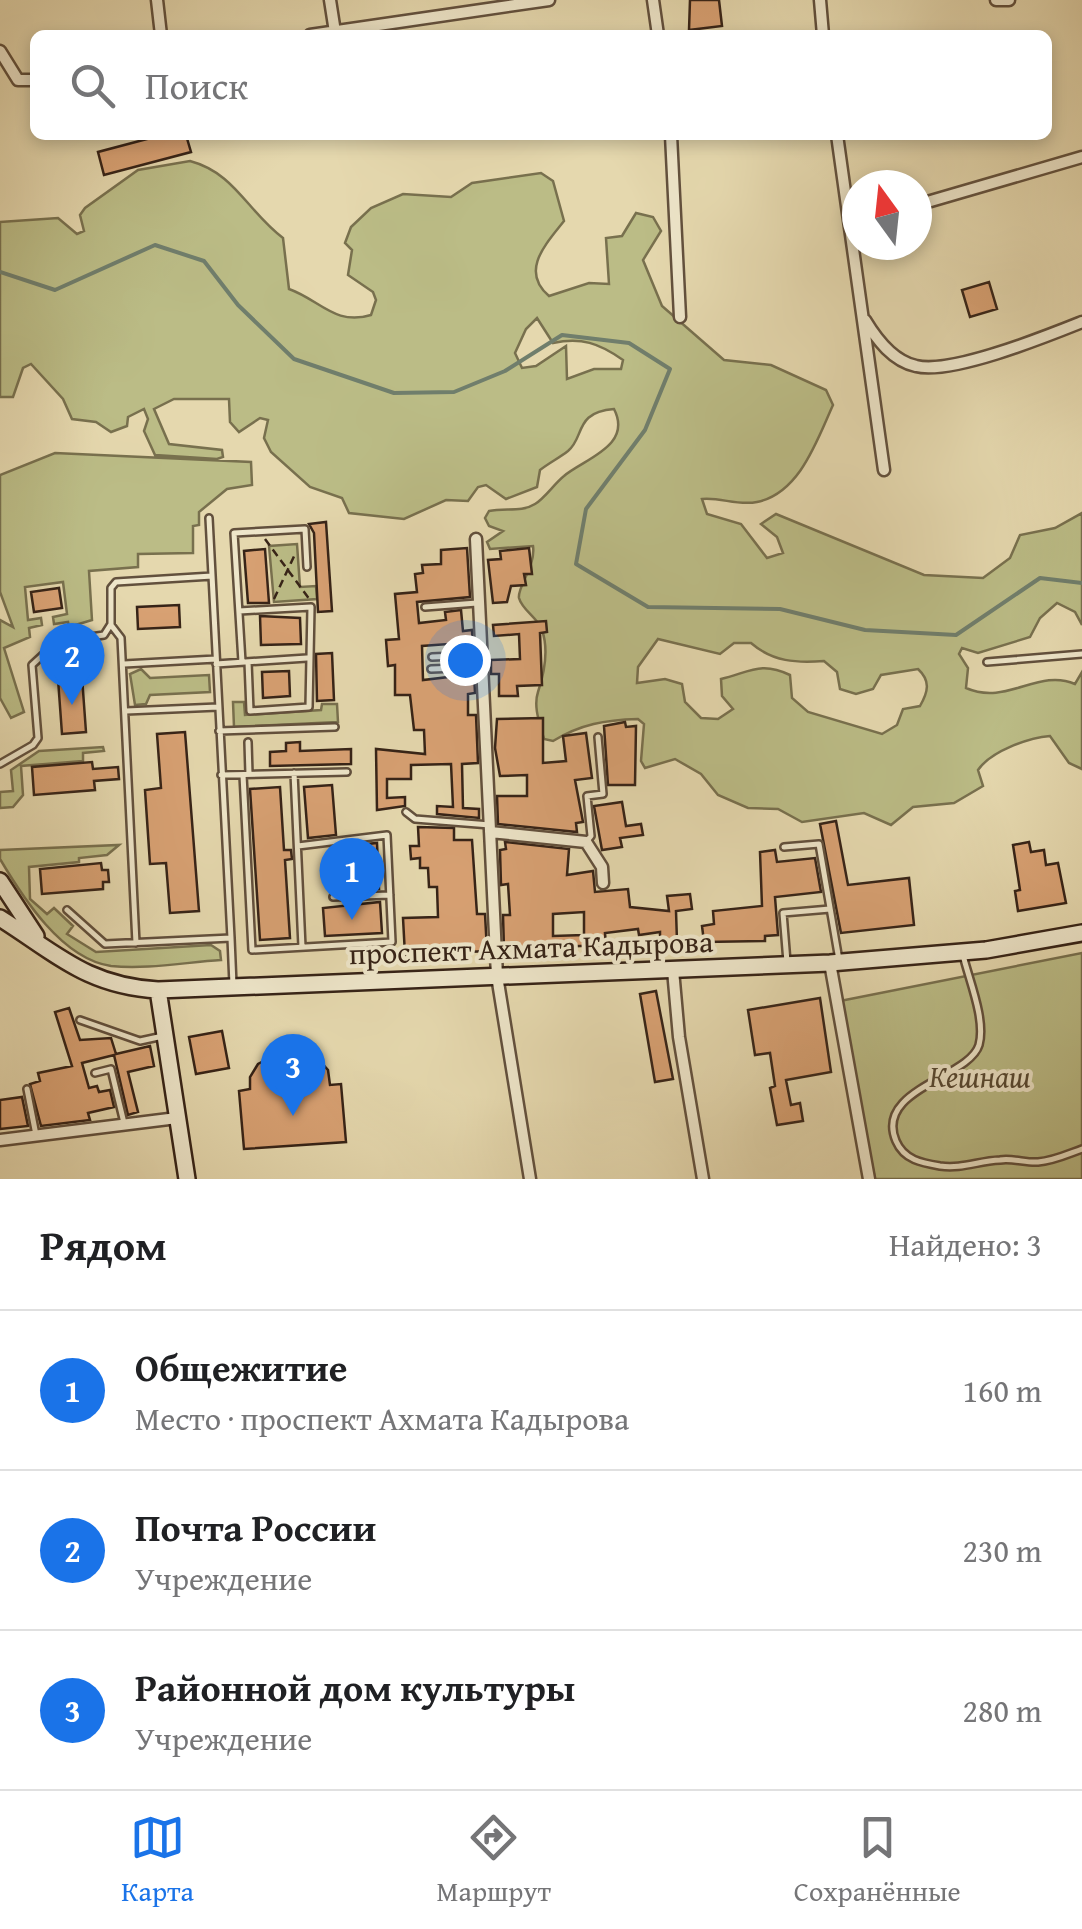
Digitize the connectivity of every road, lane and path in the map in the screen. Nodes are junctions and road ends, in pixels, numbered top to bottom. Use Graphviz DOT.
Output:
graph roads {
  1 [pos="157,0"];
  2 [pos="330,0"];
  3 [pos="549,0"];
  4 [pos="654,0"];
  5 [pos="820,0"];
  6 [pos="996,0"];
  7 [pos="1008,0"];
  8 [pos="494,4"];
  9 [pos="160,30"];
  10 [pos="335,30"];
  11 [pos="346,30"];
  12 [pos="657,30"];
  13 [pos="823,30"];
  14 [pos="0,51"];
  15 [pos="30,80"];
  16 [pos="671,140"];
  17 [pos="838,140"];
  18 [pos="1082,156"];
  19 [pos="844,170"];
  20 [pos="932,201"];
  21 [pos="858,260"];
  22 [pos="863,316"];
  23 [pos="680,317"];
  24 [pos="1082,322"];
  25 [pos="884,470"];
  26 [pos="209,518"];
  27 [pos="260,532"];
  28 [pos="305,534"];
  29 [pos="476,538"];
  30 [pos="307,567"];
  31 [pos="288,570"];
  32 [pos="212,576"];
  33 [pos="482,602"];
  34 [pos="311,607"];
  35 [pos="425,607"];
  36 [pos="269,609"];
  37 [pos="239,611"];
  38 [pos="111,624"];
  39 [pos="1082,654"];
  40 [pos="432,656"];
  41 [pos="306,658"];
  42 [pos="484,661"];
  43 [pos="216,662"];
  44 [pos="245,662"];
  45 [pos="987,662"];
  46 [pos="122,664"];
  47 [pos="431,669"];
  48 [pos="218,706"];
  49 [pos="125,711"];
  50 [pos="335,727"];
  51 [pos="219,731"];
  52 [pos="598,737"];
  53 [pos="248,742"];
  54 [pos="0,764"];
  55 [pos="347,772"];
  56 [pos="246,774"];
  57 [pos="294,774"];
  58 [pos="221,775"];
  59 [pos="406,812"];
  60 [pos="490,829"];
  61 [pos="586,842"];
  62 [pos="298,846"];
  63 [pos="784,847"];
  64 [pos="0,881"];
  65 [pos="604,883"];
  66 [pos="390,894"];
  67 [pos="333,898"];
  68 [pos="830,908"];
  69 [pos="67,910"];
  70 [pos="0,918"];
  71 [pos="1082,934"];
  72 [pos="231,938"];
  73 [pos="136,943"];
  74 [pos="41,944"];
  75 [pos="302,947"];
  76 [pos="962,952"];
  77 [pos="835,962"];
  78 [pos="787,965"];
  79 [pos="674,970"];
  80 [pos="497,976"];
  81 [pos="233,987"];
  82 [pos="158,990"];
  83 [pos="80,1020"];
  84 [pos="165,1036"];
  85 [pos="95,1073"];
  86 [pos="27,1090"];
  87 [pos="177,1118"];
  88 [pos="125,1124"];
  89 [pos="36,1135"];
  90 [pos="0,1140"];
  91 [pos="1082,1149"];
  92 [pos="187,1179"];
  93 [pos="530,1179"];
  94 [pos="703,1179"];
  95 [pos="869,1179"];
  1 -- 9 [label="street"];
  2 -- 10 [label="street"];
  3 -- 8 [label="street"];
  4 -- 12 [label="street"];
  5 -- 13 [label="street"];
  6 -- 7 [label="street"];
  8 -- 11 [label="street"];
  14 -- 15 [label="street"];
  16 -- 23 [label="street"];
  17 -- 19 [label="street"];
  18 -- 20 [label="street"];
  21 -- 22 [label="street"];
  22 -- 24 [label="street"];
  22 -- 25 [label="street"];
  26 -- 32 [label="lane"];
  27 -- 28 [label="lane"];
  27 -- 31 [label="path"];
  27 -- 37 [label="lane"];
  28 -- 30 [label="lane"];
  28 -- 31 [label="path"];
  29 -- 33 [label="street"];
  31 -- 34 [label="path"];
  31 -- 36 [label="path"];
  32 -- 38 [label="lane"];
  32 -- 43 [label="lane"];
  33 -- 35 [label="lane"];
  33 -- 42 [label="street"];
  34 -- 36 [label="lane"];
  34 -- 41 [label="lane"];
  36 -- 37 [label="lane"];
  37 -- 44 [label="lane"];
  38 -- 46 [label="lane"];
  38 -- 54 [label="lane"];
  39 -- 45 [label="lane"];
  40 -- 42 [label="lane"];
  41 -- 44 [label="lane"];
  41 -- 44 [label="lane"];
  42 -- 47 [label="lane"];
  42 -- 60 [label="street"];
  43 -- 44 [label="lane"];
  43 -- 46 [label="lane"];
  43 -- 48 [label="lane"];
  46 -- 49 [label="lane"];
  48 -- 49 [label="lane"];
  48 -- 51 [label="lane"];
  49 -- 73 [label="lane"];
  50 -- 51 [label="lane"];
  51 -- 58 [label="lane"];
  52 -- 61 [label="lane"];
  53 -- 56 [label="lane"];
  55 -- 57 [label="lane"];
  56 -- 57 [label="lane"];
  56 -- 58 [label="lane"];
  56 -- 75 [label="lane"];
  57 -- 62 [label="lane"];
  58 -- 72 [label="lane"];
  59 -- 60 [label="lane"];
  60 -- 61 [label="street"];
  60 -- 80 [label="street"];
  61 -- 65 [label="street"];
  62 -- 66 [label="lane"];
  62 -- 75 [label="lane"];
  63 -- 68 [label="lane"];
  64 -- 74 [label="main road"];
  66 -- 67 [label="lane"];
  66 -- 75 [label="lane"];
  68 -- 77 [label="lane"];
  68 -- 78 [label="lane"];
  69 -- 73 [label="lane"];
  70 -- 74 [label="main road, проспект Ахмата Кадырова"];
  71 -- 76 [label="main road, проспект Ахмата Кадырова"];
  72 -- 73 [label="lane"];
  72 -- 81 [label="lane"];
  74 -- 82 [label="main road, проспект Ахмата Кадырова"];
  76 -- 77 [label="main road, проспект Ахмата Кадырова"];
  76 -- 91 [label="lane"];
  77 -- 78 [label="main road, проспект Ахмата Кадырова"];
  77 -- 95 [label="street"];
  78 -- 79 [label="main road, проспект Ахмата Кадырова"];
  79 -- 80 [label="main road, проспект Ахмата Кадырова"];
  79 -- 94 [label="street"];
  80 -- 81 [label="main road, проспект Ахмата Кадырова"];
  80 -- 93 [label="street"];
  81 -- 82 [label="main road, проспект Ахмата Кадырова"];
  82 -- 84 [label="main road"];
  83 -- 84 [label="lane"];
  84 -- 87 [label="main road"];
  85 -- 88 [label="lane"];
  86 -- 89 [label="lane"];
  87 -- 88 [label="street"];
  87 -- 92 [label="main road"];
  88 -- 89 [label="street"];
  89 -- 90 [label="street"];
}
